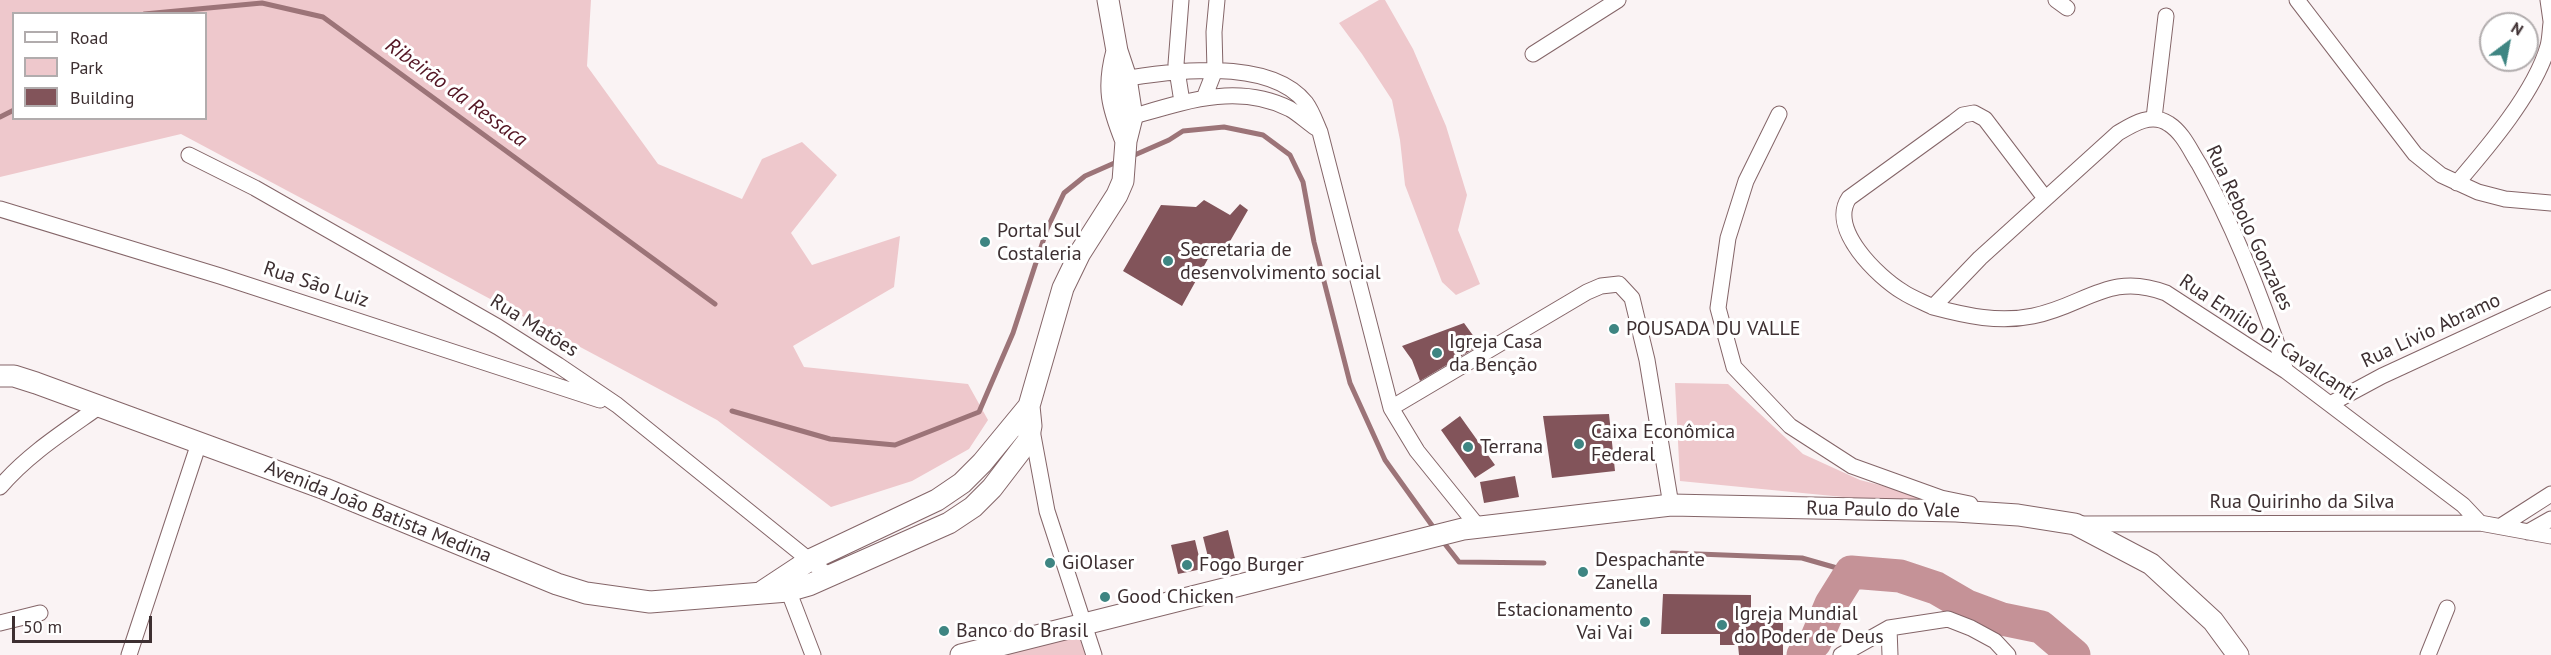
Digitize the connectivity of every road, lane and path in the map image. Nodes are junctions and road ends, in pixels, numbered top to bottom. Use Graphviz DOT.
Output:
graph roads {
  1 [pos="1108,0"];
  2 [pos="1181,0"];
  3 [pos="1217,0"];
  4 [pos="1618,0"];
  5 [pos="2297,0"];
  6 [pos="2548,0"];
  7 [pos="2166,16"];
  8 [pos="2551,22"];
  9 [pos="1533,54"];
  10 [pos="1215,70"];
  11 [pos="1177,73"];
  12 [pos="1118,80"];
  13 [pos="1204,98"];
  14 [pos="1182,102"];
  15 [pos="1779,114"];
  16 [pos="2154,118"];
  17 [pos="1125,119"];
  18 [pos="1320,132"];
  19 [pos="189,155"];
  20 [pos="2457,183"];
  21 [pos="2044,198"];
  22 [pos="2551,203"];
  23 [pos="0,209"];
  24 [pos="2551,298"];
  25 [pos="1933,307"];
  26 [pos="2286,372"];
  27 [pos="0,376"];
  28 [pos="2330,404"];
  29 [pos="617,405"];
  30 [pos="99,406"];
  31 [pos="1391,408"];
  32 [pos="1030,416"];
  33 [pos="199,443"];
  34 [pos="0,487"];
  35 [pos="2551,495"];
  36 [pos="1671,505"];
  37 [pos="2018,515"];
  38 [pos="2551,519"];
  39 [pos="2480,522"];
  40 [pos="2075,524"];
  41 [pos="2501,526"];
  42 [pos="1471,529"];
  43 [pos="2528,532"];
  44 [pos="2551,536"];
  45 [pos="789,586"];
  46 [pos="2447,608"];
  47 [pos="40,613"];
  48 [pos="0,623"];
  49 [pos="1085,624"];
  50 [pos="1889,628"];
  51 [pos="129,655"];
  52 [pos="813,655"];
  53 [pos="961,655"];
  54 [pos="1094,655"];
  55 [pos="1841,655"];
  56 [pos="1890,655"];
  57 [pos="2008,655"];
  58 [pos="2238,655"];
  59 [pos="2428,655"];
  1 -- 12 [label="main road"];
  2 -- 11 [label="street"];
  3 -- 10 [label="street"];
  4 -- 9 [label="street"];
  5 -- 20 [label="street"];
  6 -- 8 [label="street"];
  7 -- 16 [label="street"];
  8 -- 20 [label="street"];
  10 -- 11 [label="street"];
  10 -- 13 [label="street"];
  10 -- 18 [label="street"];
  11 -- 12 [label="street"];
  11 -- 14 [label="street"];
  12 -- 17 [label="main road"];
  13 -- 14 [label="street"];
  13 -- 18 [label="street"];
  14 -- 17 [label="street"];
  15 -- 37 [label="street"];
  16 -- 21 [label="street"];
  16 -- 26 [label="street, Rua Rebolo Gonzales"];
  17 -- 32 [label="main road"];
  18 -- 31 [label="street"];
  19 -- 29 [label="street, Rua Matões"];
  20 -- 22 [label="street"];
  21 -- 25 [label="street"];
  21 -- 25 [label="street, Rua Emílio Di Cavalcanti"];
  23 -- 29 [label="street, Rua São Luiz"];
  24 -- 28 [label="street, Rua Lívio Abramo"];
  25 -- 26 [label="street, Rua Emílio Di Cavalcanti"];
  26 -- 28 [label="street, Rua Emílio Di Cavalcanti"];
  27 -- 30 [label="main road, Avenida João Batista Medina"];
  28 -- 39 [label="street, Rua Emílio Di Cavalcanti"];
  29 -- 45 [label="street, Rua Matões"];
  30 -- 33 [label="main road, Avenida João Batista Medina"];
  30 -- 34 [label="street"];
  31 -- 36 [label="street"];
  31 -- 42 [label="street"];
  32 -- 45 [label="main road"];
  32 -- 45 [label="main road"];
  32 -- 49 [label="street"];
  33 -- 45 [label="main road, Avenida João Batista Medina"];
  33 -- 51 [label="street"];
  35 -- 41 [label="street"];
  36 -- 37 [label="main road, Rua Paulo do Vale"];
  36 -- 42 [label="main road, Rua Paulo do Vale"];
  37 -- 40 [label="main road, Rua Paulo do Vale"];
  38 -- 43 [label="street"];
  39 -- 40 [label="street, Rua Quirinho da Silva"];
  39 -- 41 [label="street, Rua Quirinho da Silva"];
  40 -- 58 [label="main road, Rua Paulo do Vale"];
  41 -- 43 [label="street, Rua Quirinho da Silva"];
  42 -- 49 [label="main road, Rua Paulo do Vale"];
  43 -- 44 [label="street, Rua Quirinho da Silva"];
  45 -- 52 [label="street"];
  46 -- 59 [label="street"];
  47 -- 48 [label="street"];
  49 -- 53 [label="main road, Rua Paulo do Vale"];
  49 -- 54 [label="street"];
  50 -- 55 [label="street"];
  50 -- 56 [label="street"];
  50 -- 57 [label="street"];
}
